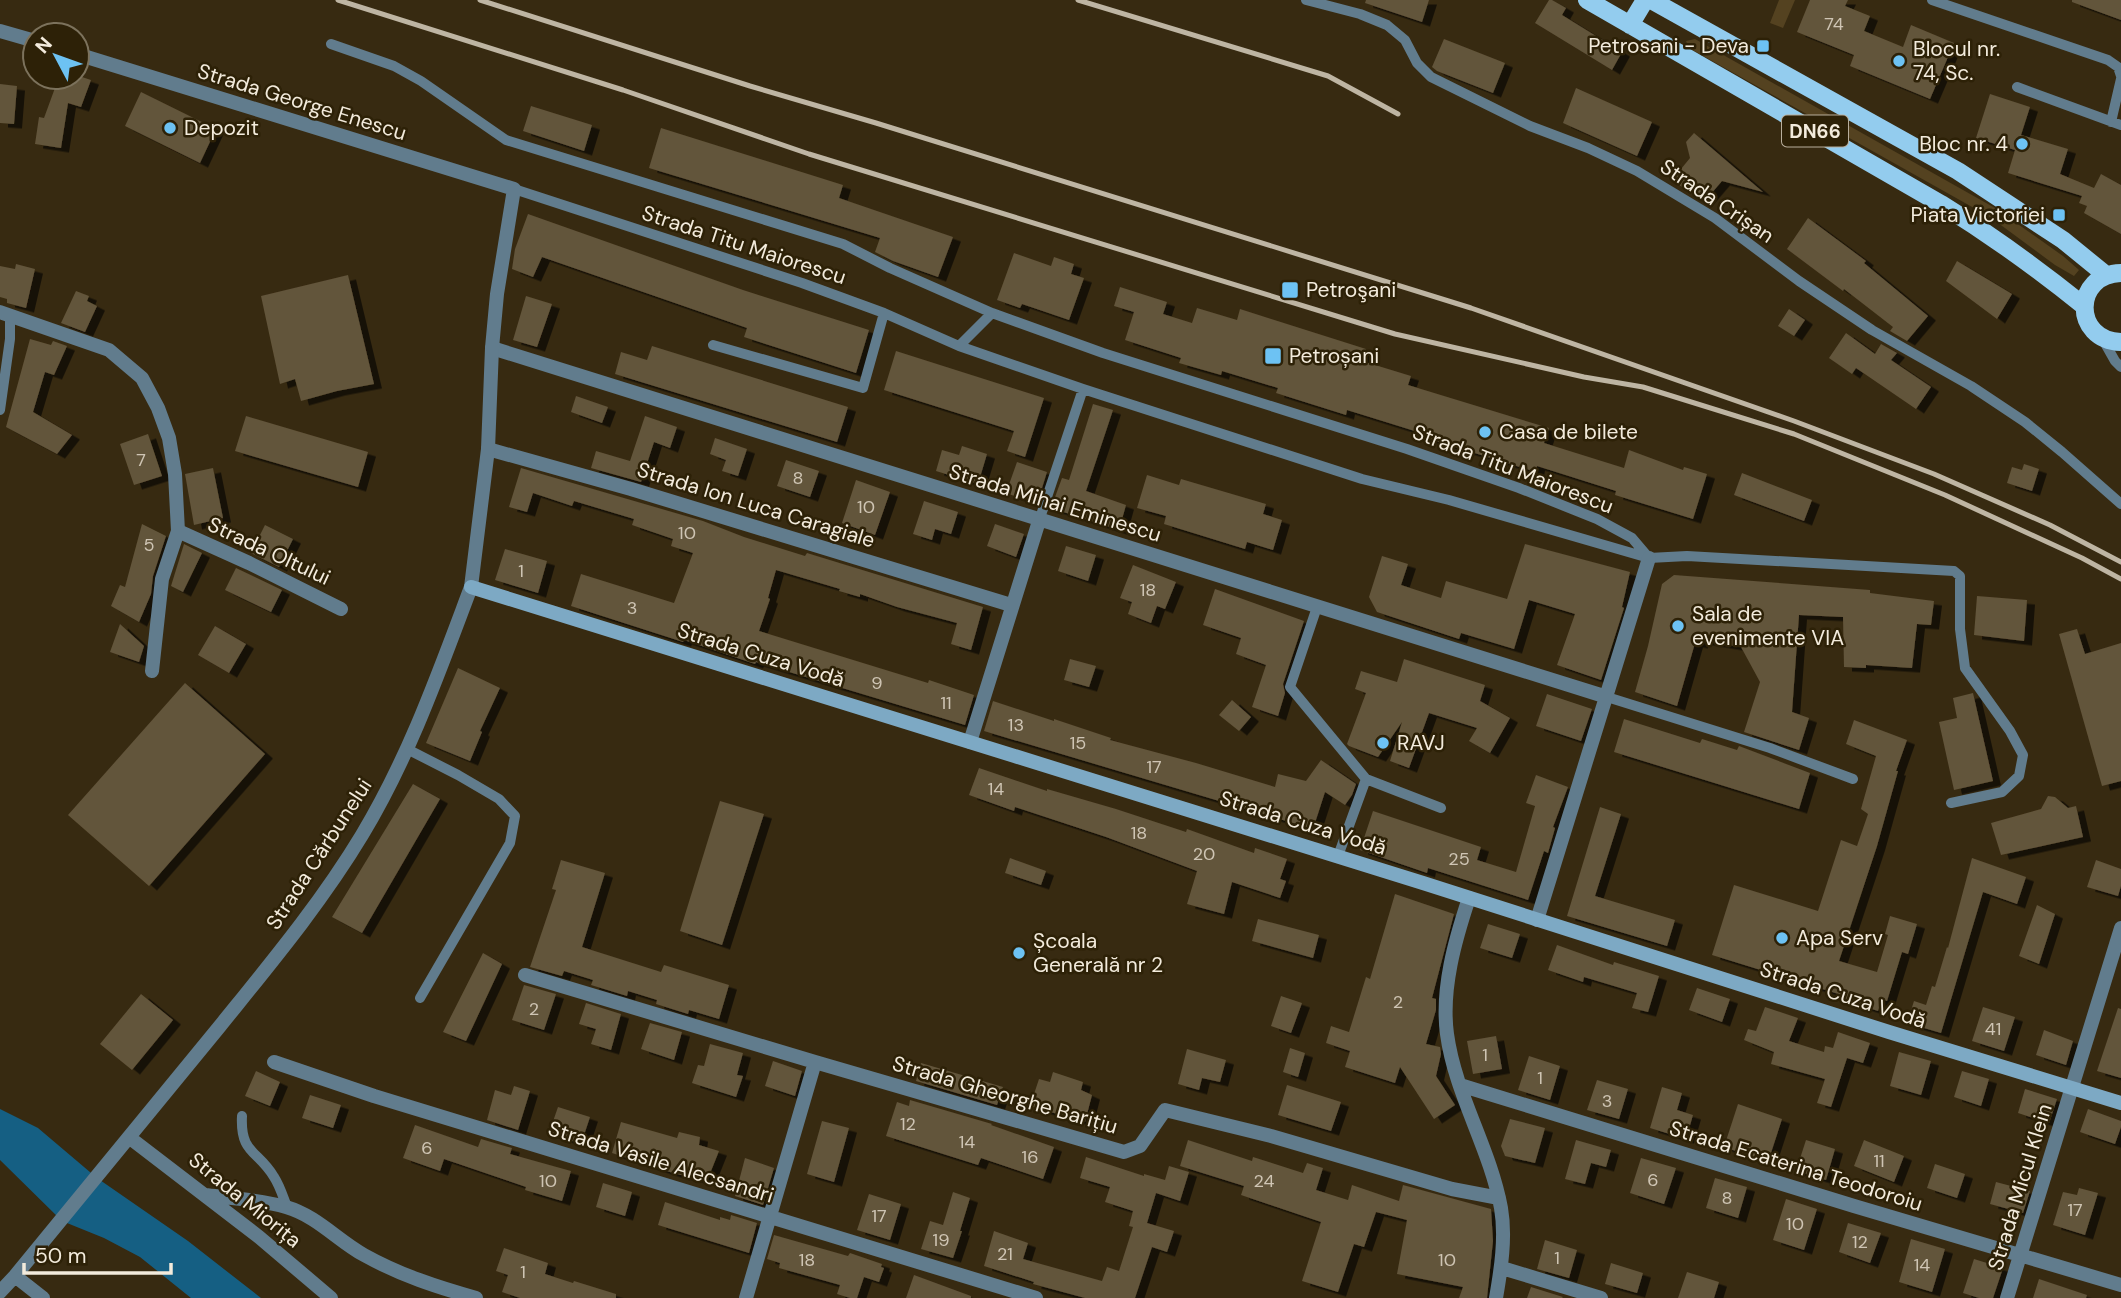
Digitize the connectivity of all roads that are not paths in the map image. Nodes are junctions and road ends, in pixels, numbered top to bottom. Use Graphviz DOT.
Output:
graph roads {
  1 [pos="1306,0"];
  2 [pos="1587,0"];
  3 [pos="1645,0"];
  4 [pos="1651,0"];
  5 [pos="1932,0"];
  6 [pos="1630,25"];
  7 [pos="0,31"];
  8 [pos="21,37"];
  9 [pos="331,44"];
  10 [pos="91,58"];
  11 [pos="2121,78"];
  12 [pos="2017,87"];
  13 [pos="2116,123"];
  14 [pos="514,190"];
  15 [pos="2114,274"];
  16 [pos="2084,306"];
  17 [pos="884,313"];
  18 [pos="992,313"];
  19 [pos="5,314"];
  20 [pos="2102,338"];
  21 [pos="2121,341"];
  22 [pos="713,345"];
  23 [pos="959,346"];
  24 [pos="492,348"];
  25 [pos="2121,366"];
  26 [pos="1083,389"];
  27 [pos="0,410"];
  28 [pos="488,449"];
  29 [pos="2121,504"];
  30 [pos="1039,521"];
  31 [pos="178,531"];
  32 [pos="1649,558"];
  33 [pos="471,587"];
  34 [pos="1012,605"];
  35 [pos="1317,607"];
  36 [pos="341,609"];
  37 [pos="152,671"];
  38 [pos="1607,697"];
  39 [pos="970,742"];
  40 [pos="407,749"];
  41 [pos="1366,779"];
  42 [pos="1853,779"];
  43 [pos="1951,803"];
  44 [pos="1441,808"];
  45 [pos="1338,856"];
  46 [pos="1469,898"];
  47 [pos="1537,920"];
  48 [pos="2121,928"];
  49 [pos="525,975"];
  50 [pos="420,998"];
  51 [pos="274,1062"];
  52 [pos="815,1062"];
  53 [pos="1460,1085"];
  54 [pos="2072,1089"];
  55 [pos="2121,1103"];
  56 [pos="242,1116"];
  57 [pos="130,1138"];
  58 [pos="205,1195"];
  59 [pos="1499,1198"];
  60 [pos="287,1208"];
  61 [pos="769,1217"];
  62 [pos="2020,1254"];
  63 [pos="1502,1268"];
  64 [pos="15,1276"];
  65 [pos="2121,1285"];
  66 [pos="0,1292"];
  67 [pos="43,1298"];
  68 [pos="331,1298"];
  69 [pos="476,1298"];
  70 [pos="747,1298"];
  71 [pos="1036,1298"];
  72 [pos="1496,1298"];
  73 [pos="1601,1298"];
  74 [pos="2007,1298"];
  1 -- 29 [label="lane, Strada Crișan"];
  2 -- 6 [label="main road, DN66"];
  3 -- 6 [label="main road"];
  4 -- 15 [label="main road, DN66"];
  5 -- 11 [label="lane"];
  6 -- 16 [label="main road, DN66"];
  7 -- 8 [label="street"];
  9 -- 18 [label="lane, Strada Titu Maiorescu"];
  10 -- 14 [label="street, Strada George Enescu"];
  11 -- 13 [label="lane"];
  12 -- 13 [label="lane"];
  14 -- 17 [label="lane, Strada Titu Maiorescu"];
  14 -- 24 [label="street, Strada Cărbunelui"];
  15 -- 16 [label="main road"];
  16 -- 20 [label="main road"];
  17 -- 22 [label="lane"];
  17 -- 23 [label="lane, Strada Titu Maiorescu"];
  18 -- 23 [label="lane"];
  18 -- 32 [label="lane, Strada Titu Maiorescu"];
  19 -- 27 [label="lane"];
  19 -- 31 [label="street, Strada Oltului"];
  20 -- 21 [label="main road"];
  20 -- 25 [label="lane"];
  23 -- 26 [label="lane, Strada Titu Maiorescu"];
  24 -- 28 [label="street, Strada Cărbunelui"];
  24 -- 30 [label="street, Strada Mihai Eminescu"];
  26 -- 30 [label="lane"];
  26 -- 32 [label="lane, Strada Titu Maiorescu"];
  28 -- 33 [label="street, Strada Cărbunelui"];
  28 -- 34 [label="street, Strada Ion Luca Caragiale"];
  30 -- 34 [label="street"];
  30 -- 35 [label="street, Strada Mihai Eminescu"];
  31 -- 36 [label="street, Strada Oltului"];
  31 -- 37 [label="street, Strada Oltului"];
  32 -- 38 [label="street"];
  32 -- 43 [label="lane"];
  33 -- 39 [label="main road, Strada Cuza Vodă"];
  33 -- 40 [label="street, Strada Cărbunelui"];
  34 -- 39 [label="street"];
  35 -- 38 [label="street, Strada Mihai Eminescu"];
  35 -- 41 [label="lane"];
  38 -- 42 [label="lane"];
  38 -- 47 [label="street"];
  39 -- 45 [label="main road, Strada Cuza Vodă"];
  40 -- 50 [label="lane"];
  40 -- 57 [label="street, Strada Cărbunelui"];
  41 -- 44 [label="lane"];
  41 -- 45 [label="lane"];
  45 -- 46 [label="main road, Strada Cuza Vodă"];
  46 -- 47 [label="main road, Strada Cuza Vodă"];
  46 -- 53 [label="street"];
  47 -- 54 [label="main road, Strada Cuza Vodă"];
  48 -- 54 [label="street, Strada Micul Klein"];
  49 -- 52 [label="street, Strada Gheorghe Barițiu"];
  51 -- 61 [label="street, Strada Vasile Alecsandri"];
  52 -- 59 [label="street, Strada Gheorghe Barițiu"];
  52 -- 61 [label="street"];
  53 -- 59 [label="street"];
  53 -- 62 [label="street, Strada Ecaterina Teodoroiu"];
  54 -- 55 [label="main road, Strada Cuza Vodă"];
  54 -- 62 [label="street, Strada Micul Klein"];
  56 -- 60 [label="lane"];
  57 -- 58 [label="street, Strada Miorița"];
  57 -- 64 [label="street, Strada Cărbunelui"];
  58 -- 60 [label="street"];
  58 -- 68 [label="street, Strada Miorița"];
  59 -- 63 [label="street"];
  60 -- 69 [label="street"];
  61 -- 70 [label="street"];
  61 -- 71 [label="street, Strada Vasile Alecsandri"];
  62 -- 65 [label="street, Strada Ecaterina Teodoroiu"];
  62 -- 74 [label="street, Strada Micul Klein"];
  63 -- 72 [label="street"];
  63 -- 73 [label="street"];
  64 -- 66 [label="street, Strada Cărbunelui"];
  64 -- 67 [label="street"];
}
